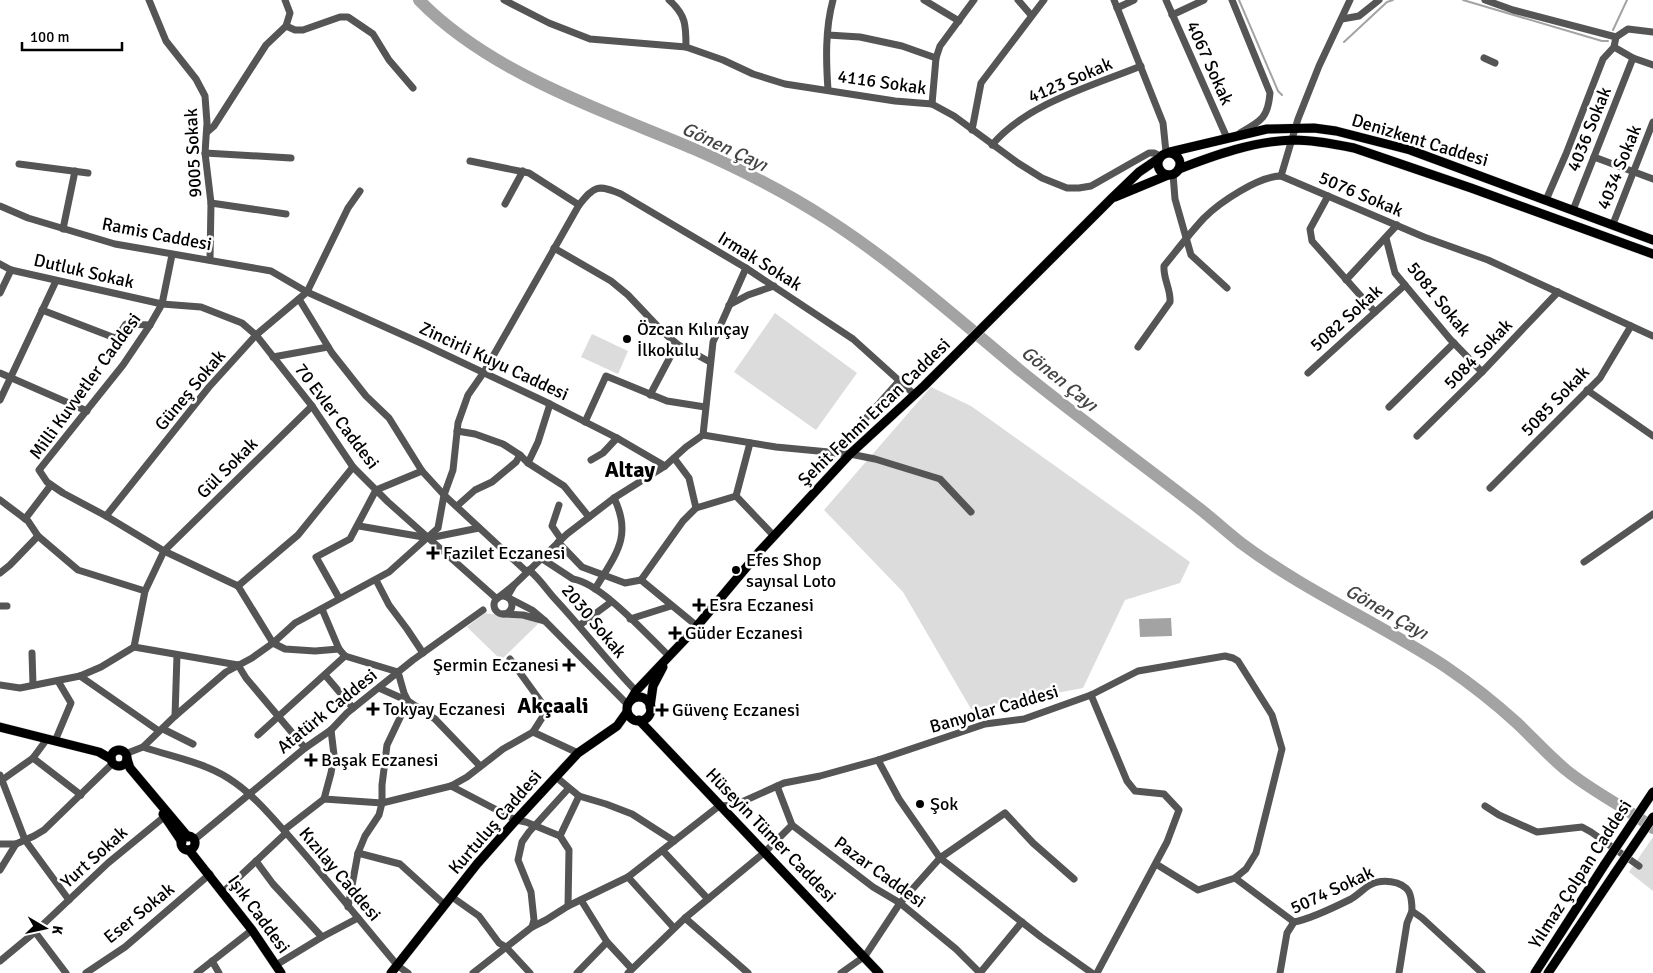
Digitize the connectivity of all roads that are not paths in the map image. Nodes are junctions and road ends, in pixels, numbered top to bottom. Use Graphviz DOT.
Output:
graph roads {
  1 [pos="149,0"];
  2 [pos="285,0"];
  3 [pos="504,0"];
  4 [pos="669,0"];
  5 [pos="834,0"];
  6 [pos="924,0"];
  7 [pos="974,0"];
  8 [pos="1018,0"];
  9 [pos="1044,0"];
  10 [pos="1114,0"];
  11 [pos="1134,0"];
  12 [pos="1166,0"];
  13 [pos="1204,0"];
  14 [pos="1232,0"];
  15 [pos="1350,0"];
  16 [pos="1379,0"];
  17 [pos="1485,0"];
  18 [pos="1195,2"];
  19 [pos="1117,8"];
  20 [pos="1031,15"];
  21 [pos="1172,15"];
  22 [pos="1342,18"];
  23 [pos="959,21"];
  24 [pos="286,26"];
  25 [pos="1653,32"];
  26 [pos="828,35"];
  27 [pos="1616,37"];
  28 [pos="1614,46"];
  29 [pos="686,47"];
  30 [pos="936,58"];
  31 [pos="1484,58"];
  32 [pos="1633,58"];
  33 [pos="1495,63"];
  34 [pos="1653,65"];
  35 [pos="1141,66"];
  36 [pos="413,88"];
  37 [pos="828,90"];
  38 [pos="932,104"];
  39 [pos="1653,122"];
  40 [pos="1296,128"];
  41 [pos="972,130"];
  42 [pos="207,132"];
  43 [pos="1231,137"];
  44 [pos="1292,140"];
  45 [pos="992,145"];
  46 [pos="205,154"];
  47 [pos="1164,155"];
  48 [pos="1594,157"];
  49 [pos="291,158"];
  50 [pos="470,161"];
  51 [pos="18,164"];
  52 [pos="75,171"];
  53 [pos="523,171"];
  54 [pos="1634,172"];
  55 [pos="88,173"];
  56 [pos="1173,173"];
  57 [pos="1281,176"];
  58 [pos="1653,179"];
  59 [pos="360,191"];
  60 [pos="1328,196"];
  61 [pos="1111,199"];
  62 [pos="1546,200"];
  63 [pos="211,203"];
  64 [pos="505,204"];
  65 [pos="579,205"];
  66 [pos="0,206"];
  67 [pos="1573,210"];
  68 [pos="286,214"];
  69 [pos="1613,224"];
  70 [pos="1398,225"];
  71 [pos="63,229"];
  72 [pos="1386,238"];
  73 [pos="1185,240"];
  74 [pos="1653,240"];
  75 [pos="554,248"];
  76 [pos="1653,254"];
  77 [pos="172,255"];
  78 [pos="210,260"];
  79 [pos="0,264"];
  80 [pos="746,268"];
  81 [pos="11,270"];
  82 [pos="1346,280"];
  83 [pos="56,281"];
  84 [pos="1405,285"];
  85 [pos="774,286"];
  86 [pos="1227,288"];
  87 [pos="307,292"];
  88 [pos="1558,292"];
  89 [pos="0,293"];
  90 [pos="299,299"];
  91 [pos="162,304"];
  92 [pos="729,305"];
  93 [pos="42,310"];
  94 [pos="1375,312"];
  95 [pos="150,325"];
  96 [pos="1631,326"];
  97 [pos="256,335"];
  98 [pos="1653,336"];
  99 [pos="1454,343"];
  100 [pos="677,344"];
  101 [pos="328,347"];
  102 [pos="1138,347"];
  103 [pos="273,357"];
  104 [pos="710,362"];
  105 [pos="484,372"];
  106 [pos="1482,372"];
  107 [pos="0,373"];
  108 [pos="1308,373"];
  109 [pos="11,378"];
  110 [pos="899,381"];
  111 [pos="1587,390"];
  112 [pos="650,395"];
  113 [pos="914,395"];
  114 [pos="0,400"];
  115 [pos="550,404"];
  116 [pos="312,406"];
  117 [pos="704,408"];
  118 [pos="1389,408"];
  119 [pos="87,411"];
  120 [pos="585,422"];
  121 [pos="458,431"];
  122 [pos="703,435"];
  123 [pos="1417,436"];
  124 [pos="1653,436"];
  125 [pos="617,438"];
  126 [pos="750,443"];
  127 [pos="835,452"];
  128 [pos="850,454"];
  129 [pos="520,455"];
  130 [pos="674,458"];
  131 [pos="591,460"];
  132 [pos="528,463"];
  133 [pos="665,466"];
  134 [pos="353,467"];
  135 [pos="422,471"];
  136 [pos="51,484"];
  137 [pos="1490,488"];
  138 [pos="376,490"];
  139 [pos="444,495"];
  140 [pos="736,496"];
  141 [pos="614,498"];
  142 [pos="0,500"];
  143 [pos="559,505"];
  144 [pos="457,506"];
  145 [pos="696,508"];
  146 [pos="971,512"];
  147 [pos="1653,514"];
  148 [pos="106,516"];
  149 [pos="589,517"];
  150 [pos="25,519"];
  151 [pos="359,526"];
  152 [pos="479,528"];
  153 [pos="38,536"];
  154 [pos="774,536"];
  155 [pos="429,538"];
  156 [pos="560,541"];
  157 [pos="164,551"];
  158 [pos="541,558"];
  159 [pos="1584,562"];
  160 [pos="528,571"];
  161 [pos="0,573"];
  162 [pos="604,575"];
  163 [pos="376,580"];
  164 [pos="641,580"];
  165 [pos="238,586"];
  166 [pos="595,589"];
  167 [pos="145,591"];
  168 [pos="339,598"];
  169 [pos="501,599"];
  170 [pos="611,602"];
  171 [pos="671,606"];
  172 [pos="322,609"];
  173 [pos="483,610"];
  174 [pos="501,613"];
  175 [pos="630,619"];
  176 [pos="544,622"];
  177 [pos="580,625"];
  178 [pos="697,626"];
  179 [pos="273,643"];
  180 [pos="134,647"];
  181 [pos="339,649"];
  182 [pos="32,653"];
  183 [pos="423,653"];
  184 [pos="177,654"];
  185 [pos="346,656"];
  186 [pos="669,656"];
  187 [pos="510,659"];
  188 [pos="238,665"];
  189 [pos="398,672"];
  190 [pos="325,675"];
  191 [pos="80,676"];
  192 [pos="58,681"];
  193 [pos="0,685"];
  194 [pos="33,685"];
  195 [pos="379,688"];
  196 [pos="636,691"];
  197 [pos="1091,695"];
  198 [pos="408,701"];
  199 [pos="628,706"];
  200 [pos="354,708"];
  201 [pos="650,711"];
  202 [pos="175,716"];
  203 [pos="280,716"];
  204 [pos="639,720"];
  205 [pos="0,727"];
  206 [pos="161,730"];
  207 [pos="330,730"];
  208 [pos="533,732"];
  209 [pos="258,735"];
  210 [pos="51,740"];
  211 [pos="657,740"];
  212 [pos="193,744"];
  213 [pos="143,747"];
  214 [pos="305,748"];
  215 [pos="89,749"];
  216 [pos="578,753"];
  217 [pos="123,754"];
  218 [pos="33,758"];
  219 [pos="878,760"];
  220 [pos="115,762"];
  221 [pos="480,766"];
  222 [pos="1,778"];
  223 [pos="556,778"];
  224 [pos="451,786"];
  225 [pos="777,786"];
  226 [pos="568,789"];
  227 [pos="1653,792"];
  228 [pos="250,793"];
  229 [pos="81,795"];
  230 [pos="579,796"];
  231 [pos="324,799"];
  232 [pos="382,804"];
  233 [pos="719,806"];
  234 [pos="1485,806"];
  235 [pos="164,817"];
  236 [pos="1653,817"];
  237 [pos="516,820"];
  238 [pos="535,825"];
  239 [pos="792,825"];
  240 [pos="285,832"];
  241 [pos="560,836"];
  242 [pos="25,840"];
  243 [pos="190,842"];
  244 [pos="674,842"];
  245 [pos="0,844"];
  246 [pos="16,844"];
  247 [pos="663,851"];
  248 [pos="765,852"];
  249 [pos="358,853"];
  250 [pos="940,858"];
  251 [pos="256,862"];
  252 [pos="1156,864"];
  253 [pos="1639,866"];
  254 [pos="0,870"];
  255 [pos="210,874"];
  256 [pos="628,877"];
  257 [pos="1074,878"];
  258 [pos="1235,878"];
  259 [pos="223,892"];
  260 [pos="452,897"];
  261 [pos="708,899"];
  262 [pos="69,900"];
  263 [pos="581,900"];
  264 [pos="900,903"];
  265 [pos="445,905"];
  266 [pos="568,906"];
  267 [pos="348,907"];
  268 [pos="1412,912"];
  269 [pos="358,918"];
  270 [pos="685,918"];
  271 [pos="1022,922"];
  272 [pos="1294,922"];
  273 [pos="532,927"];
  274 [pos="674,928"];
  275 [pos="252,930"];
  276 [pos="34,932"];
  277 [pos="322,937"];
  278 [pos="607,942"];
  279 [pos="506,947"];
  280 [pos="865,956"];
  281 [pos="0,961"];
  282 [pos="212,962"];
  283 [pos="398,966"];
  284 [pos="279,969"];
  285 [pos="630,971"];
  286 [pos="66,973"];
  287 [pos="86,973"];
  288 [pos="197,973"];
  289 [pos="219,973"];
  290 [pos="391,973"];
  291 [pos="408,973"];
  292 [pos="473,973"];
  293 [pos="530,973"];
  294 [pos="577,973"];
  295 [pos="748,973"];
  296 [pos="841,973"];
  297 [pos="879,973"];
  298 [pos="980,973"];
  299 [pos="1092,973"];
  300 [pos="1097,973"];
  301 [pos="1280,973"];
  302 [pos="1399,973"];
  303 [pos="1482,973"];
  304 [pos="1535,973"];
  305 [pos="1548,973"];
  1 -- 42 [label="street, 9005 Sokak"];
  2 -- 24 [label="street"];
  3 -- 29 [label="street, 4116 Sokak"];
  4 -- 29 [label="street"];
  5 -- 26 [label="street"];
  6 -- 23 [label="street"];
  7 -- 23 [label="street"];
  8 -- 20 [label="street"];
  9 -- 20 [label="street"];
  10 -- 19 [label="street"];
  11 -- 19 [label="street"];
  12 -- 21 [label="street, 4067 Sokak"];
  13 -- 18 [label="street"];
  14 -- 43 [label="street"];
  15 -- 22 [label="street"];
  16 -- 22 [label="street"];
  17 -- 27 [label="street"];
  18 -- 21 [label="street"];
  19 -- 35 [label="street"];
  20 -- 41 [label="street"];
  21 -- 43 [label="street, 4067 Sokak"];
  22 -- 40 [label="street"];
  23 -- 30 [label="street"];
  24 -- 36 [label="street"];
  24 -- 42 [label="street"];
  25 -- 27 [label="street"];
  26 -- 30 [label="street"];
  26 -- 37 [label="street"];
  27 -- 28 [label="street"];
  28 -- 32 [label="street"];
  28 -- 62 [label="street"];
  29 -- 37 [label="street, 4116 Sokak"];
  30 -- 38 [label="street"];
  31 -- 33 [label="street"];
  32 -- 34 [label="street"];
  32 -- 48 [label="street, 4036 Sokak"];
  35 -- 45 [label="street, 4123 Sokak"];
  35 -- 47 [label="street"];
  37 -- 38 [label="street, 4116 Sokak"];
  38 -- 41 [label="street, 4116 Sokak"];
  39 -- 54 [label="street, 4034 Sokak"];
  40 -- 43 [label="main road, Denizkent Caddesi"];
  40 -- 44 [label="street"];
  40 -- 62 [label="main road, Denizkent Caddesi"];
  41 -- 45 [label="street, 4116 Sokak"];
  42 -- 46 [label="street, 9005 Sokak"];
  43 -- 47 [label="main road, Denizkent Caddesi"];
  44 -- 56 [label="main road, Denizkent Caddesi"];
  44 -- 57 [label="street"];
  44 -- 76 [label="main road, Denizkent Caddesi"];
  45 -- 47 [label="street, 4116 Sokak"];
  46 -- 49 [label="street"];
  46 -- 63 [label="street, 9005 Sokak"];
  47 -- 56 [label="main road"];
  47 -- 56 [label="main road"];
  47 -- 61 [label="main road, Şehit Fehmi Ercan Caddesi"];
  48 -- 54 [label="street"];
  48 -- 67 [label="street, 4036 Sokak"];
  50 -- 53 [label="street"];
  51 -- 52 [label="street"];
  52 -- 55 [label="street"];
  52 -- 71 [label="street"];
  53 -- 64 [label="street"];
  53 -- 65 [label="street"];
  54 -- 58 [label="street"];
  54 -- 69 [label="street, 4034 Sokak"];
  56 -- 61 [label="main road, Şehit Fehmi Ercan Caddesi"];
  56 -- 73 [label="street"];
  57 -- 60 [label="street, 5076 Sokak"];
  57 -- 73 [label="street"];
  59 -- 87 [label="street"];
  60 -- 70 [label="street, 5076 Sokak"];
  60 -- 82 [label="street"];
  61 -- 113 [label="main road, Şehit Fehmi Ercan Caddesi"];
  62 -- 67 [label="main road, Denizkent Caddesi"];
  63 -- 68 [label="street"];
  63 -- 78 [label="street, 9005 Sokak"];
  65 -- 75 [label="street, Irmak Sokak"];
  65 -- 80 [label="street, Irmak Sokak"];
  66 -- 71 [label="street, Ramis Caddesi"];
  67 -- 69 [label="main road, Denizkent Caddesi"];
  69 -- 74 [label="main road, Denizkent Caddesi"];
  70 -- 72 [label="street"];
  70 -- 88 [label="street, 5076 Sokak"];
  71 -- 77 [label="street, Ramis Caddesi"];
  72 -- 82 [label="street"];
  72 -- 84 [label="street, 5081 Sokak"];
  73 -- 86 [label="street"];
  73 -- 102 [label="street"];
  75 -- 100 [label="street"];
  75 -- 105 [label="street, Irmak Sokak"];
  77 -- 78 [label="street, Ramis Caddesi"];
  77 -- 91 [label="street, Milli Kuvvetler Caddesi"];
  78 -- 87 [label="street, Ramis Caddesi"];
  79 -- 81 [label="street, Dutluk Sokak"];
  80 -- 85 [label="street, Irmak Sokak"];
  80 -- 92 [label="street"];
  81 -- 83 [label="street, Dutluk Sokak"];
  81 -- 89 [label="street"];
  82 -- 94 [label="street"];
  83 -- 91 [label="street, Dutluk Sokak"];
  83 -- 93 [label="street"];
  84 -- 94 [label="street, 5082 Sokak"];
  84 -- 99 [label="street, 5081 Sokak"];
  85 -- 92 [label="street"];
  85 -- 110 [label="street, Irmak Sokak"];
  87 -- 90 [label="street, Güneş Sokak"];
  87 -- 105 [label="street, Zincirli Kuyu Caddesi"];
  88 -- 96 [label="street, 5076 Sokak"];
  88 -- 106 [label="street, 5084 Sokak"];
  90 -- 97 [label="street, Güneş Sokak"];
  90 -- 101 [label="street, 2030 Sokak"];
  91 -- 95 [label="street, Milli Kuvvetler Caddesi"];
  91 -- 97 [label="street, 70 Evler Caddesi"];
  92 -- 104 [label="street"];
  93 -- 95 [label="street"];
  93 -- 109 [label="street"];
  94 -- 108 [label="street, 5082 Sokak"];
  95 -- 119 [label="street, Milli Kuvvetler Caddesi"];
  96 -- 98 [label="street, 5076 Sokak"];
  96 -- 111 [label="street, 5085 Sokak"];
  97 -- 103 [label="street, 70 Evler Caddesi"];
  97 -- 148 [label="street, Güneş Sokak"];
  99 -- 106 [label="street, 5081 Sokak"];
  99 -- 118 [label="street"];
  100 -- 104 [label="street"];
  100 -- 112 [label="street"];
  101 -- 103 [label="street"];
  101 -- 135 [label="street, 2030 Sokak"];
  103 -- 116 [label="street, 70 Evler Caddesi"];
  104 -- 117 [label="street"];
  105 -- 115 [label="street, Zincirli Kuyu Caddesi"];
  105 -- 121 [label="street, Irmak Sokak"];
  106 -- 123 [label="street, 5084 Sokak"];
  107 -- 109 [label="street"];
  109 -- 114 [label="street"];
  109 -- 119 [label="street"];
  110 -- 113 [label="street, Irmak Sokak"];
  110 -- 127 [label="street"];
  111 -- 124 [label="street"];
  111 -- 137 [label="street, 5085 Sokak"];
  112 -- 117 [label="street"];
  112 -- 120 [label="street"];
  113 -- 128 [label="main road, Şehit Fehmi Ercan Caddesi"];
  115 -- 120 [label="street, Zincirli Kuyu Caddesi"];
  115 -- 132 [label="street"];
  116 -- 134 [label="street, 70 Evler Caddesi"];
  116 -- 157 [label="street, Gül Sokak"];
  117 -- 122 [label="street"];
  119 -- 136 [label="street, Milli Kuvvetler Caddesi"];
  120 -- 125 [label="street, Zincirli Kuyu Caddesi"];
  121 -- 129 [label="street"];
  121 -- 139 [label="street, Irmak Sokak"];
  122 -- 126 [label="street"];
  122 -- 130 [label="street"];
  125 -- 131 [label="street"];
  125 -- 133 [label="street, Zincirli Kuyu Caddesi"];
  126 -- 127 [label="street"];
  126 -- 140 [label="street"];
  127 -- 128 [label="street"];
  128 -- 146 [label="street"];
  128 -- 154 [label="main road, Şehit Fehmi Ercan Caddesi"];
  129 -- 132 [label="street"];
  129 -- 144 [label="street"];
  130 -- 133 [label="street"];
  130 -- 145 [label="street"];
  132 -- 149 [label="street"];
  133 -- 141 [label="street"];
  134 -- 138 [label="street, 70 Evler Caddesi"];
  134 -- 165 [label="street"];
  135 -- 138 [label="street"];
  135 -- 139 [label="street, 2030 Sokak"];
  136 -- 148 [label="street, Milli Kuvvetler Caddesi"];
  136 -- 150 [label="street"];
  138 -- 151 [label="street"];
  138 -- 155 [label="street, 70 Evler Caddesi"];
  139 -- 144 [label="street, 2030 Sokak"];
  139 -- 155 [label="street, Irmak Sokak"];
  140 -- 145 [label="street"];
  140 -- 154 [label="street"];
  141 -- 149 [label="street"];
  141 -- 162 [label="street"];
  142 -- 150 [label="street"];
  143 -- 156 [label="street"];
  144 -- 152 [label="street, 2030 Sokak"];
  145 -- 164 [label="street"];
  147 -- 159 [label="street"];
  148 -- 157 [label="street, Milli Kuvvetler Caddesi"];
  149 -- 156 [label="street"];
  150 -- 153 [label="street"];
  151 -- 155 [label="street"];
  151 -- 168 [label="street"];
  152 -- 155 [label="street"];
  152 -- 160 [label="street, 2030 Sokak"];
  153 -- 161 [label="street"];
  153 -- 167 [label="street"];
  154 -- 178 [label="main road, Şehit Fehmi Ercan Caddesi"];
  155 -- 163 [label="street"];
  155 -- 169 [label="street, 70 Evler Caddesi"];
  156 -- 158 [label="street"];
  156 -- 162 [label="street"];
  157 -- 165 [label="street, Milli Kuvvetler Caddesi"];
  157 -- 167 [label="street"];
  158 -- 160 [label="street"];
  158 -- 166 [label="street"];
  160 -- 169 [label="street"];
  160 -- 177 [label="street, 2030 Sokak"];
  162 -- 164 [label="street"];
  162 -- 166 [label="street"];
  163 -- 168 [label="street"];
  163 -- 183 [label="street"];
  164 -- 171 [label="street"];
  165 -- 179 [label="street"];
  166 -- 170 [label="street"];
  167 -- 180 [label="street"];
  168 -- 172 [label="street"];
  169 -- 173 [label="street, Atatürk Caddesi"];
  169 -- 174 [label="street"];
  169 -- 174 [label="street"];
  169 -- 176 [label="street, 70 Evler Caddesi"];
  170 -- 175 [label="street"];
  170 -- 177 [label="street"];
  171 -- 175 [label="street"];
  171 -- 178 [label="street"];
  172 -- 179 [label="street"];
  172 -- 181 [label="street"];
  173 -- 174 [label="street"];
  173 -- 183 [label="street, Atatürk Caddesi"];
  174 -- 176 [label="street"];
  175 -- 186 [label="street"];
  176 -- 199 [label="street"];
  177 -- 196 [label="street, 2030 Sokak"];
  178 -- 186 [label="main road, Şehit Fehmi Ercan Caddesi"];
  179 -- 181 [label="street"];
  179 -- 188 [label="street"];
  180 -- 184 [label="street"];
  180 -- 191 [label="street"];
  181 -- 185 [label="street"];
  182 -- 194 [label="street"];
  183 -- 189 [label="street, Atatürk Caddesi"];
  184 -- 188 [label="street"];
  184 -- 202 [label="street"];
  185 -- 189 [label="street"];
  185 -- 190 [label="street"];
  186 -- 196 [label="main road, Şehit Fehmi Ercan Caddesi"];
  186 -- 201 [label="main road, Şehit Fehmi Ercan Caddesi"];
  187 -- 208 [label="street"];
  188 -- 202 [label="street"];
  188 -- 203 [label="street"];
  189 -- 195 [label="street, Atatürk Caddesi"];
  189 -- 198 [label="street"];
  190 -- 200 [label="street"];
  190 -- 203 [label="street"];
  191 -- 192 [label="street"];
  191 -- 206 [label="street"];
  192 -- 194 [label="street"];
  192 -- 210 [label="street"];
  193 -- 194 [label="street"];
  195 -- 198 [label="street"];
  195 -- 200 [label="street, Atatürk Caddesi"];
  196 -- 199 [label="main road, Şehit Fehmi Ercan Caddesi"];
  197 -- 219 [label="street, Banyolar Caddesi"];
  197 -- 252 [label="street"];
  197 -- 258 [label="street, Banyolar Caddesi"];
  198 -- 221 [label="street"];
  198 -- 232 [label="street"];
  199 -- 201 [label="main road"];
  199 -- 204 [label="main road"];
  199 -- 216 [label="main road, Kurtuluş Caddesi"];
  200 -- 207 [label="street, Atatürk Caddesi"];
  201 -- 204 [label="main road"];
  201 -- 211 [label="main road, Şehit Fehmi Ercan Caddesi"];
  202 -- 206 [label="street"];
  203 -- 209 [label="street"];
  203 -- 214 [label="street"];
  204 -- 211 [label="main road, Hüseyin Tümer Caddesi"];
  205 -- 210 [label="main road"];
  206 -- 212 [label="street"];
  206 -- 213 [label="street"];
  207 -- 214 [label="street, Atatürk Caddesi"];
  207 -- 231 [label="street"];
  208 -- 216 [label="street"];
  208 -- 221 [label="street"];
  210 -- 215 [label="main road"];
  210 -- 218 [label="street"];
  211 -- 233 [label="main road, Hüseyin Tümer Caddesi"];
  213 -- 217 [label="street"];
  213 -- 228 [label="street, Kızılay Caddesi"];
  214 -- 228 [label="street, Atatürk Caddesi"];
  215 -- 217 [label="main road"];
  215 -- 220 [label="main road"];
  216 -- 223 [label="main road, Kurtuluş Caddesi"];
  217 -- 220 [label="main road"];
  217 -- 220 [label="main road"];
  217 -- 243 [label="main road, Işık Caddesi"];
  218 -- 222 [label="street"];
  218 -- 229 [label="street"];
  219 -- 225 [label="street, Banyolar Caddesi"];
  219 -- 250 [label="street"];
  220 -- 229 [label="street"];
  220 -- 235 [label="main road, Işık Caddesi"];
  221 -- 224 [label="street"];
  222 -- 242 [label="street"];
  223 -- 226 [label="street"];
  223 -- 237 [label="main road, Kurtuluş Caddesi"];
  224 -- 232 [label="street"];
  224 -- 237 [label="street"];
  225 -- 233 [label="street, Banyolar Caddesi"];
  225 -- 239 [label="street"];
  226 -- 230 [label="street"];
  226 -- 238 [label="street"];
  227 -- 304 [label="main road, Yılmaz Çolpan Caddesi, bridge"];
  228 -- 240 [label="street, Kızılay Caddesi"];
  228 -- 243 [label="street, Atatürk Caddesi"];
  229 -- 242 [label="street"];
  230 -- 241 [label="street"];
  230 -- 244 [label="street"];
  231 -- 232 [label="street"];
  231 -- 240 [label="street"];
  232 -- 249 [label="street"];
  233 -- 244 [label="street"];
  233 -- 248 [label="main road, Hüseyin Tümer Caddesi"];
  234 -- 253 [label="street"];
  235 -- 243 [label="main road, Işık Caddesi"];
  235 -- 262 [label="street, Yurt Sokak"];
  236 -- 305 [label="main road, Yılmaz Çolpan Caddesi, bridge"];
  237 -- 238 [label="street"];
  237 -- 260 [label="main road, Kurtuluş Caddesi"];
  238 -- 241 [label="street"];
  238 -- 273 [label="street"];
  239 -- 248 [label="street"];
  239 -- 264 [label="street, Pazar Caddesi"];
  240 -- 251 [label="street"];
  240 -- 267 [label="street, Kızılay Caddesi"];
  241 -- 266 [label="street"];
  242 -- 246 [label="street"];
  242 -- 262 [label="street"];
  243 -- 255 [label="main road, Işık Caddesi"];
  244 -- 247 [label="street"];
  245 -- 246 [label="street"];
  246 -- 254 [label="street"];
  247 -- 256 [label="street"];
  247 -- 261 [label="street"];
  248 -- 261 [label="street"];
  248 -- 280 [label="main road, Hüseyin Tümer Caddesi"];
  249 -- 265 [label="street"];
  249 -- 267 [label="street"];
  250 -- 257 [label="street"];
  250 -- 264 [label="street"];
  250 -- 271 [label="street"];
  251 -- 259 [label="street"];
  251 -- 277 [label="street"];
  252 -- 258 [label="street"];
  252 -- 300 [label="street"];
  255 -- 259 [label="main road, Işık Caddesi"];
  255 -- 287 [label="street, Eser Sokak"];
  256 -- 263 [label="street"];
  256 -- 274 [label="street"];
  258 -- 272 [label="street"];
  259 -- 275 [label="main road, Işık Caddesi"];
  260 -- 265 [label="main road, Kurtuluş Caddesi"];
  260 -- 279 [label="street"];
  261 -- 270 [label="street"];
  262 -- 276 [label="street, Yurt Sokak"];
  263 -- 266 [label="street"];
  263 -- 278 [label="street"];
  264 -- 280 [label="street"];
  264 -- 298 [label="street, Pazar Caddesi"];
  265 -- 283 [label="main road, Kurtuluş Caddesi"];
  266 -- 273 [label="street"];
  267 -- 269 [label="street, Kızılay Caddesi"];
  268 -- 272 [label="street, 5074 Sokak"];
  268 -- 302 [label="street"];
  268 -- 303 [label="street"];
  269 -- 277 [label="street"];
  269 -- 283 [label="street, Kızılay Caddesi"];
  270 -- 274 [label="street"];
  270 -- 295 [label="street"];
  271 -- 298 [label="street"];
  271 -- 299 [label="street"];
  272 -- 301 [label="street, 5074 Sokak"];
  273 -- 279 [label="street"];
  274 -- 285 [label="street"];
  275 -- 282 [label="street"];
  275 -- 284 [label="main road, Işık Caddesi"];
  276 -- 281 [label="street, Yurt Sokak"];
  276 -- 286 [label="street"];
  277 -- 284 [label="street"];
  278 -- 285 [label="street"];
  278 -- 294 [label="street"];
  279 -- 292 [label="street"];
  279 -- 293 [label="street"];
  280 -- 296 [label="street"];
  280 -- 297 [label="main road, Hüseyin Tümer Caddesi"];
  282 -- 288 [label="street"];
  282 -- 289 [label="street"];
  283 -- 290 [label="main road, Kurtuluş Caddesi"];
  283 -- 291 [label="street, Kızılay Caddesi"];
}
